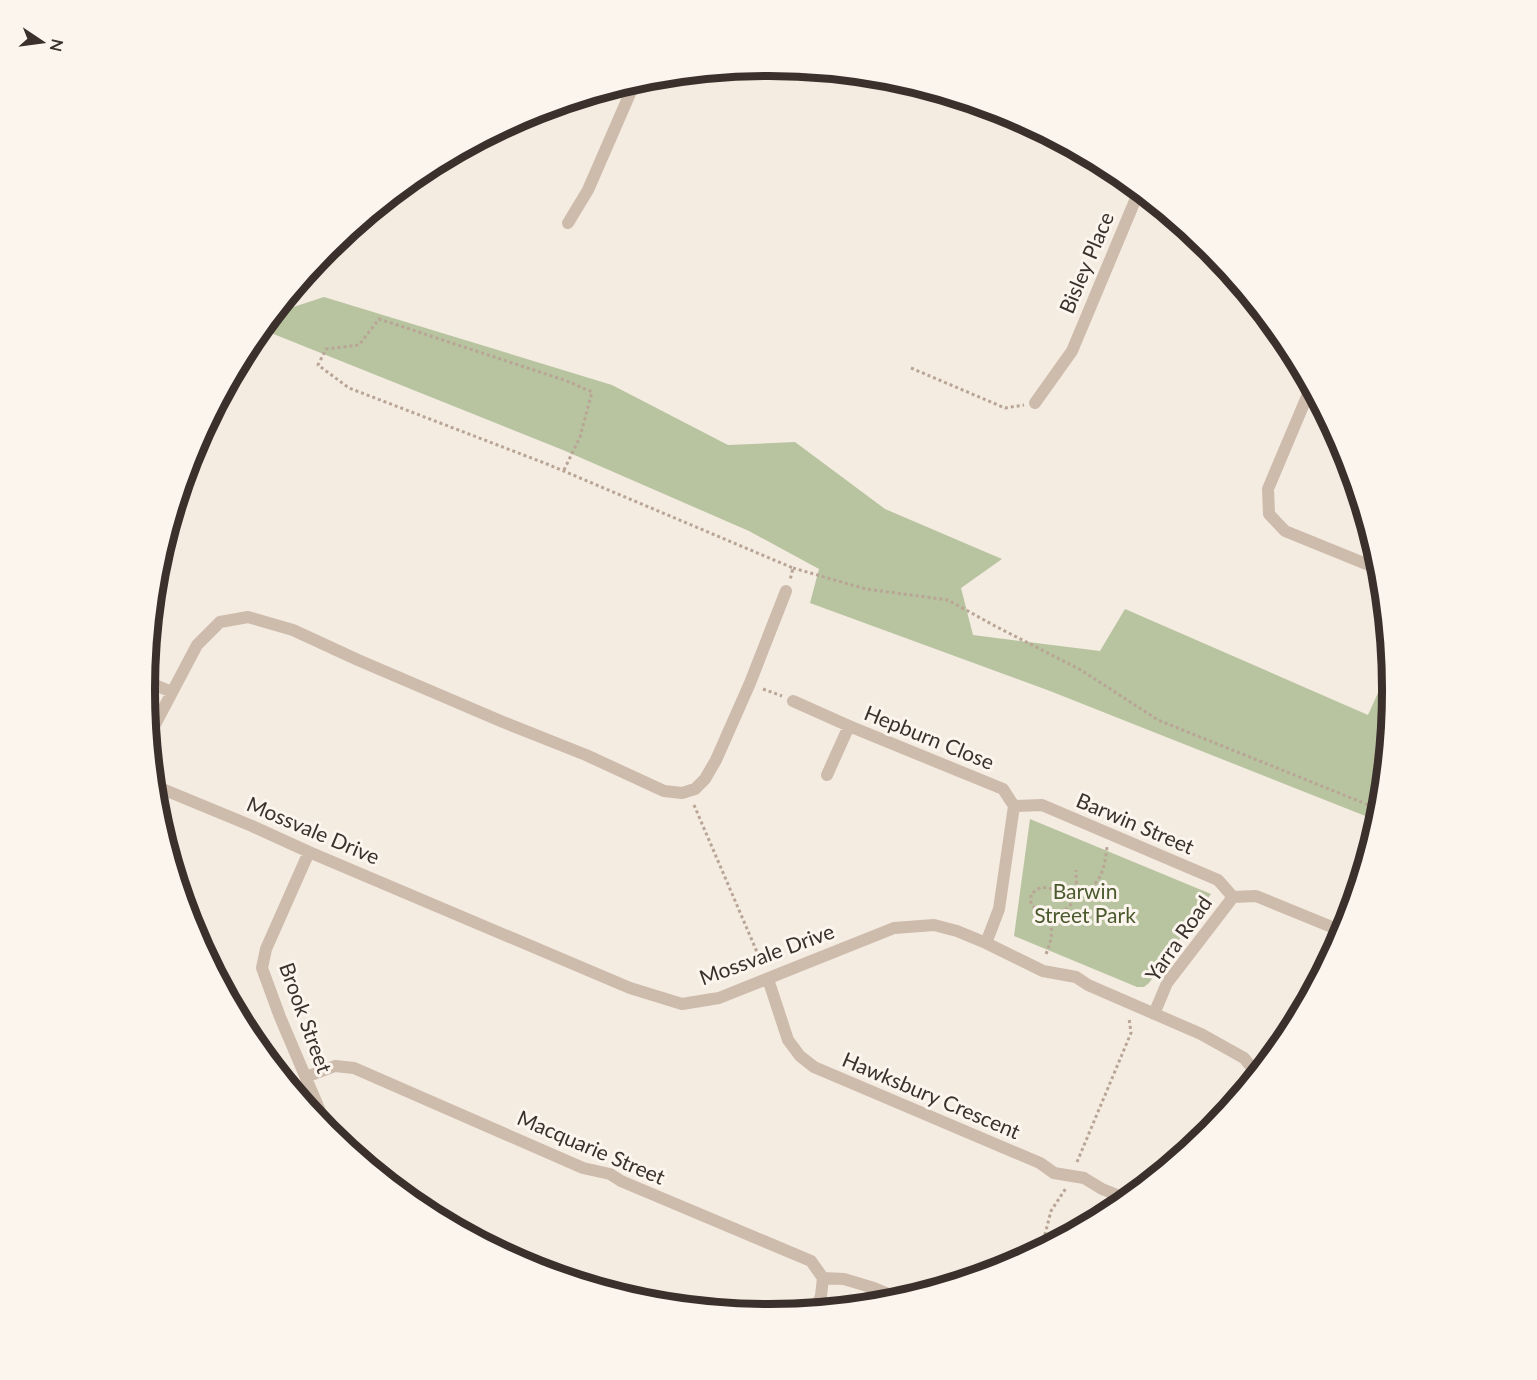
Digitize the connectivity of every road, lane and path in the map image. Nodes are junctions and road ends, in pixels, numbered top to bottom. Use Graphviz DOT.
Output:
graph roads {
  1 [pos="630,92"];
  2 [pos="1136,199"];
  3 [pos="568,223"];
  4 [pos="911,368"];
  5 [pos="1307,396"];
  6 [pos="1035,403"];
  7 [pos="564,470"];
  8 [pos="1369,565"];
  9 [pos="793,568"];
  10 [pos="786,591"];
  11 [pos="750,683"];
  12 [pos="155,685"];
  13 [pos="172,692"];
  14 [pos="794,701"];
  15 [pos="156,723"];
  16 [pos="849,726"];
  17 [pos="827,775"];
  18 [pos="163,789"];
  19 [pos="694,805"];
  20 [pos="1014,806"];
  21 [pos="1371,806"];
  22 [pos="1108,834"];
  23 [pos="309,852"];
  24 [pos="1076,870"];
  25 [pos="1077,892"];
  26 [pos="1233,897"];
  27 [pos="1050,920"];
  28 [pos="1334,928"];
  29 [pos="986,943"];
  30 [pos="1046,954"];
  31 [pos="768,979"];
  32 [pos="1129,1013"];
  33 [pos="1154,1014"];
  34 [pos="1252,1067"];
  35 [pos="306,1077"];
  36 [pos="319,1107"];
  37 [pos="1074,1171"];
  38 [pos="1068,1186"];
  39 [pos="1116,1195"];
  40 [pos="1044,1238"];
  41 [pos="823,1278"];
  42 [pos="885,1293"];
  43 [pos="819,1301"];
  1 -- 3 [label="street"];
  2 -- 6 [label="street, Bisley Place"];
  4 -- 6 [label="path"];
  5 -- 8 [label="street"];
  7 -- 7 [label="path"];
  7 -- 9 [label="path"];
  9 -- 10 [label="path"];
  9 -- 21 [label="path"];
  10 -- 11 [label="street"];
  11 -- 13 [label="street"];
  11 -- 14 [label="path"];
  12 -- 13 [label="street"];
  13 -- 15 [label="street"];
  14 -- 16 [label="street, Hepburn Close"];
  16 -- 17 [label="street"];
  16 -- 20 [label="street, Hepburn Close"];
  18 -- 23 [label="street, Mossvale Drive"];
  19 -- 31 [label="path"];
  20 -- 22 [label="street, Barwin Street"];
  20 -- 29 [label="street"];
  22 -- 25 [label="path"];
  22 -- 26 [label="street, Barwin Street"];
  23 -- 31 [label="street, Mossvale Drive"];
  23 -- 35 [label="street, Brook Street"];
  24 -- 25 [label="path"];
  25 -- 27 [label="path"];
  25 -- 27 [label="path"];
  26 -- 28 [label="street, Yarra Road"];
  26 -- 33 [label="street, Yarra Road"];
  27 -- 30 [label="path"];
  29 -- 31 [label="street, Mossvale Drive"];
  29 -- 33 [label="street, Mossvale Drive"];
  31 -- 39 [label="street, Hawksbury Crescent"];
  32 -- 37 [label="path"];
  33 -- 34 [label="street, Mossvale Drive"];
  35 -- 36 [label="street, Brook Street"];
  35 -- 41 [label="street, Macquarie Street"];
  38 -- 40 [label="path"];
  41 -- 42 [label="street"];
  41 -- 43 [label="street"];
}
